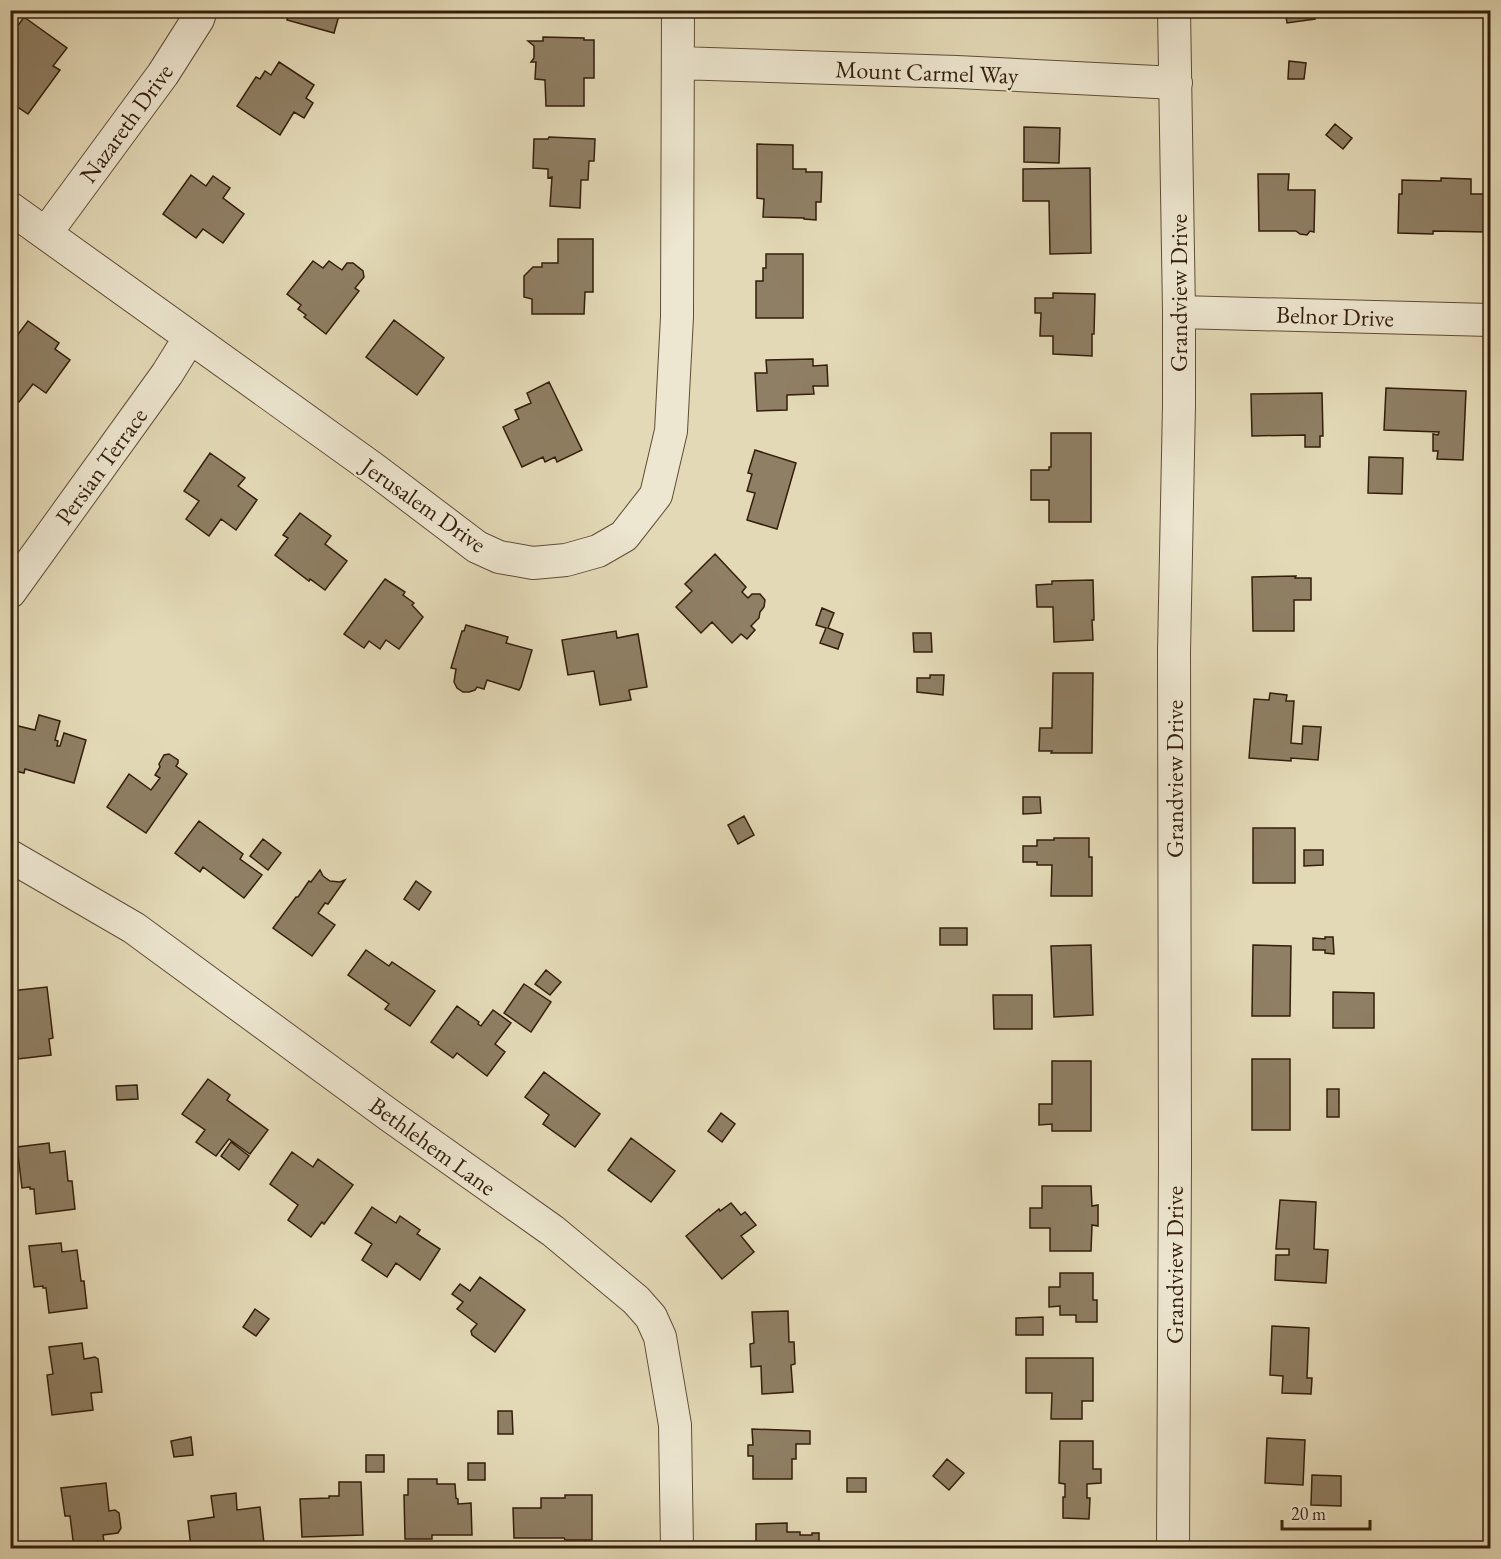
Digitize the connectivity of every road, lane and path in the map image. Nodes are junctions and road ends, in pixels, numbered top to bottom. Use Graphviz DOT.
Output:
graph roads {
  1 [pos="201,10"];
  2 [pos="678,10"];
  3 [pos="1174,10"];
  4 [pos="678,63"];
  5 [pos="1176,83"];
  6 [pos="10,208"];
  7 [pos="46,233"];
  8 [pos="1179,312"];
  9 [pos="1491,320"];
  10 [pos="190,337"];
  11 [pos="10,592"];
  12 [pos="10,856"];
  13 [pos="677,1548"];
  14 [pos="1173,1548"];
  1 -- 7 [label="street, Nazareth Drive"];
  2 -- 4 [label="street, Jerusalem Drive"];
  3 -- 5 [label="street, Grandview Drive"];
  4 -- 5 [label="street, Mount Carmel Way"];
  4 -- 10 [label="street, Jerusalem Drive"];
  5 -- 8 [label="street, Grandview Drive"];
  6 -- 7 [label="street, Jerusalem Drive"];
  7 -- 10 [label="street, Jerusalem Drive"];
  8 -- 9 [label="street, Belnor Drive"];
  8 -- 14 [label="street, Grandview Drive"];
  10 -- 11 [label="street, Persian Terrace"];
  12 -- 13 [label="street, Bethlehem Lane"];
}
